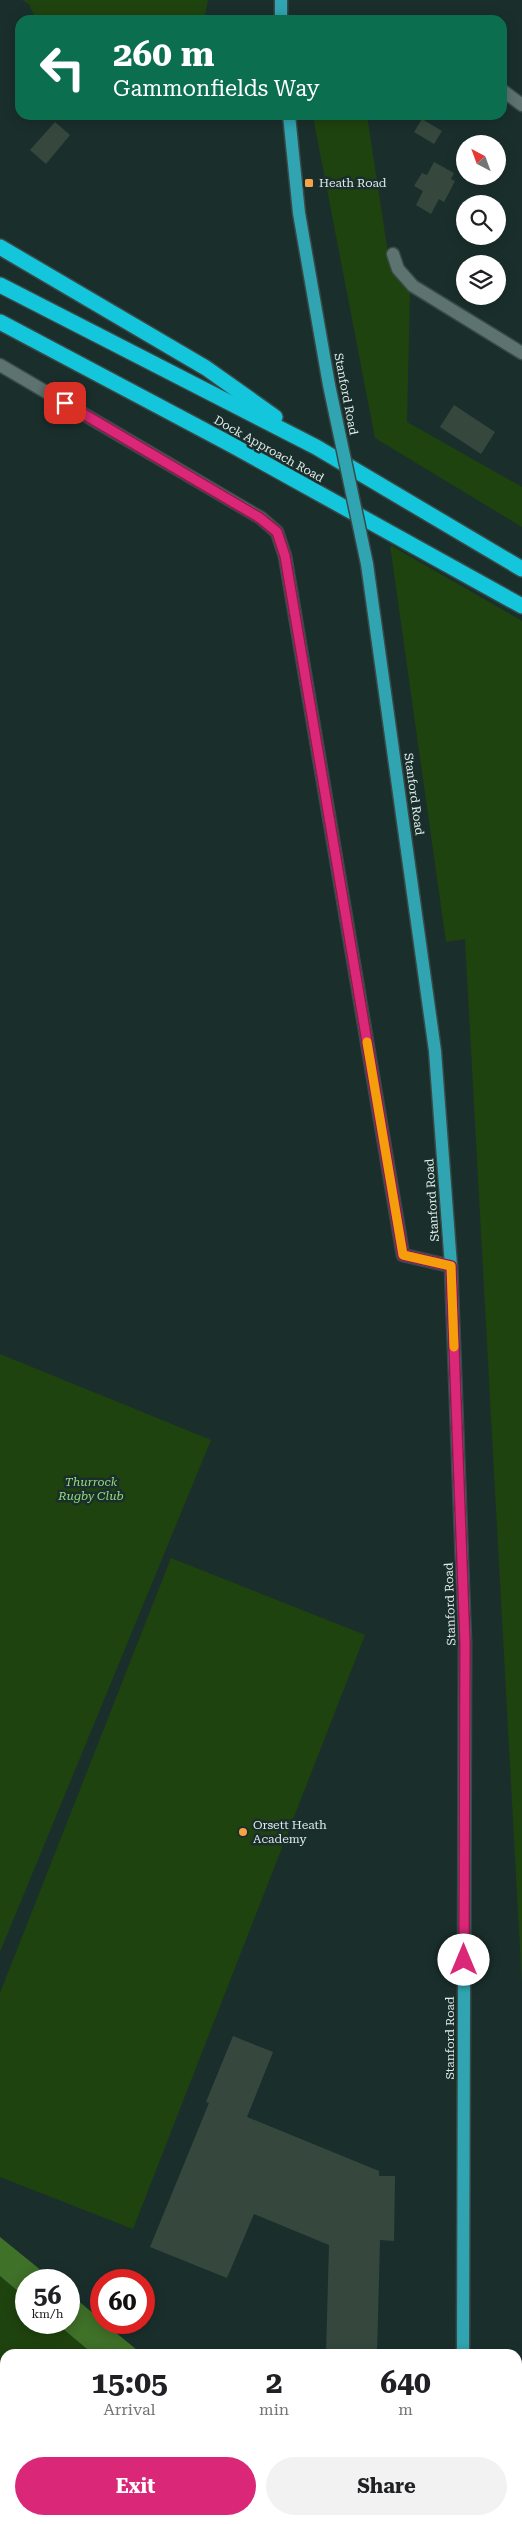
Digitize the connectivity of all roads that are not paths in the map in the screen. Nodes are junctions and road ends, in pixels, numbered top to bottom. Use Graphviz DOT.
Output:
graph roads {
  1 [pos="281,0"];
  2 [pos="281,15"];
  3 [pos="507,94"];
  4 [pos="522,105"];
  5 [pos="290,120"];
  6 [pos="0,247"];
  7 [pos="393,254"];
  8 [pos="0,285"];
  9 [pos="0,322"];
  10 [pos="522,353"];
  11 [pos="0,365"];
  12 [pos="316,447"];
  13 [pos="522,569"];
  14 [pos="522,606"];
  15 [pos="451,1266"];
  16 [pos="463,2349"];
  1 -- 2 [label="main road"];
  3 -- 4 [label="street"];
  5 -- 15 [label="main road, Stanford Road, bridge"];
  6 -- 12 [label="highway"];
  7 -- 10 [label="street"];
  8 -- 12 [label="highway"];
  9 -- 14 [label="highway, Dock Approach Road"];
  11 -- 15 [label="street"];
  12 -- 13 [label="highway, Dock Approach Road"];
  15 -- 16 [label="main road, Stanford Road"];
}
